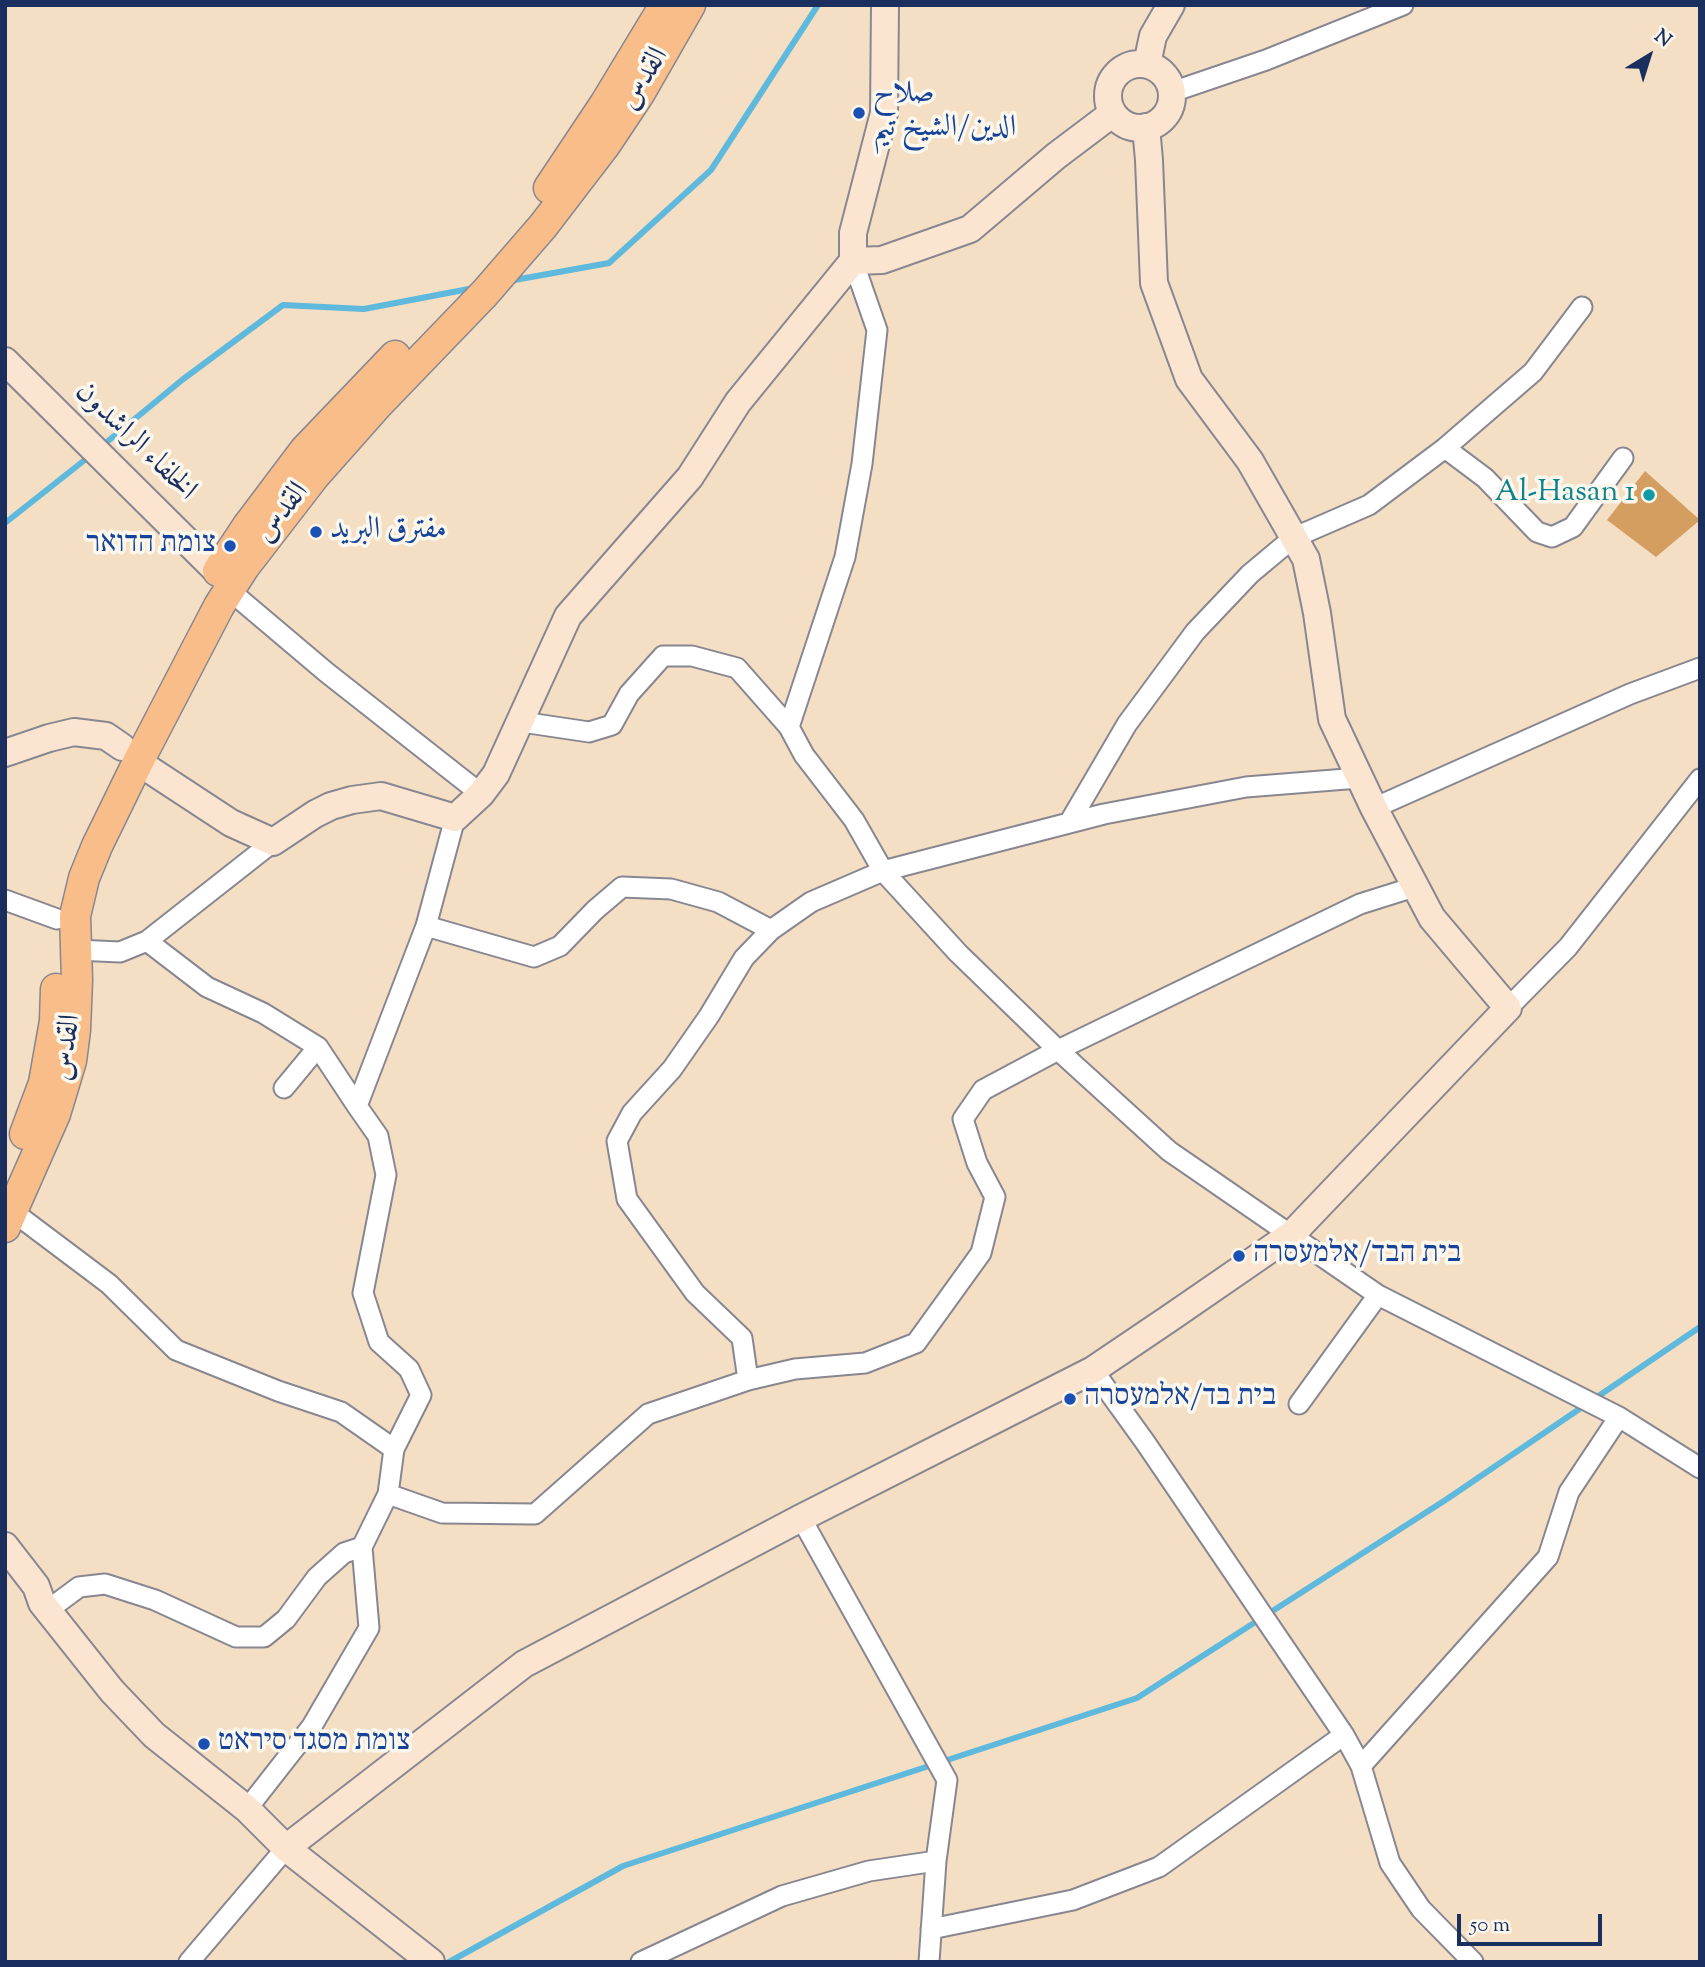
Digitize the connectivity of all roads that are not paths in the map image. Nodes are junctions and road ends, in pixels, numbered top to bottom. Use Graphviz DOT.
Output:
graph roads {
  1 [pos="665,5"];
  2 [pos="690,5"];
  3 [pos="885,5"];
  4 [pos="1171,5"];
  5 [pos="1404,5"];
  6 [pos="1147,64"];
  7 [pos="1172,92"];
  8 [pos="1112,113"];
  9 [pos="1146,127"];
  10 [pos="853,261"];
  11 [pos="1582,307"];
  12 [pos="8,369"];
  13 [pos="1445,448"];
  14 [pos="1623,458"];
  15 [pos="1293,538"];
  16 [pos="226,582"];
  17 [pos="1700,668"];
  18 [pos="522,722"];
  19 [pos="789,727"];
  20 [pos="5,753"];
  21 [pos="130,755"];
  22 [pos="1359,778"];
  23 [pos="1700,779"];
  24 [pos="481,794"];
  25 [pos="1374,808"];
  26 [pos="455,818"];
  27 [pos="1069,823"];
  28 [pos="273,842"];
  29 [pos="883,871"];
  30 [pos="1414,887"];
  31 [pos="5,900"];
  32 [pos="57,919"];
  33 [pos="426,926"];
  34 [pos="771,930"];
  35 [pos="147,941"];
  36 [pos="76,950"];
  37 [pos="1508,1008"];
  38 [pos="318,1047"];
  39 [pos="1058,1051"];
  40 [pos="284,1088"];
  41 [pos="357,1106"];
  42 [pos="5,1178"];
  43 [pos="9,1219"];
  44 [pos="1292,1234"];
  45 [pos="1378,1295"];
  46 [pos="1093,1370"];
  47 [pos="748,1380"];
  48 [pos="1299,1404"];
  49 [pos="1619,1417"];
  50 [pos="394,1449"];
  51 [pos="1700,1468"];
  52 [pos="388,1494"];
  53 [pos="801,1518"];
  54 [pos="5,1546"];
  55 [pos="362,1547"];
  56 [pos="5,1573"];
  57 [pos="45,1606"];
  58 [pos="1345,1735"];
  59 [pos="1361,1766"];
  60 [pos="247,1808"];
  61 [pos="286,1848"];
  62 [pos="936,1861"];
  63 [pos="931,1928"];
  64 [pos="189,1962"];
  65 [pos="431,1962"];
  66 [pos="641,1962"];
  67 [pos="929,1962"];
  68 [pos="1473,1962"];
  1 -- 16 [label="main road, القدس"];
  2 -- 16 [label="main road, القدس"];
  3 -- 10 [label="street"];
  4 -- 6 [label="street"];
  5 -- 7 [label="street"];
  6 -- 7 [label="street"];
  6 -- 8 [label="street"];
  7 -- 9 [label="street"];
  8 -- 9 [label="street"];
  8 -- 10 [label="street"];
  9 -- 15 [label="street"];
  10 -- 18 [label="street"];
  10 -- 19 [label="street"];
  11 -- 13 [label="street"];
  12 -- 16 [label="street, الخلفاء الراشدون"];
  13 -- 14 [label="street"];
  13 -- 15 [label="street"];
  15 -- 22 [label="street"];
  15 -- 27 [label="street"];
  16 -- 21 [label="main road, القدس"];
  16 -- 24 [label="street"];
  17 -- 25 [label="street"];
  18 -- 19 [label="street"];
  18 -- 24 [label="street"];
  19 -- 29 [label="street"];
  20 -- 21 [label="street"];
  21 -- 28 [label="street"];
  21 -- 32 [label="main road, القدس"];
  21 -- 36 [label="main road, القدس"];
  22 -- 25 [label="street"];
  22 -- 27 [label="street"];
  23 -- 37 [label="street"];
  24 -- 26 [label="street"];
  25 -- 30 [label="street"];
  26 -- 28 [label="street"];
  26 -- 33 [label="street"];
  27 -- 29 [label="street"];
  28 -- 35 [label="street"];
  29 -- 34 [label="street"];
  29 -- 39 [label="street"];
  30 -- 37 [label="street"];
  30 -- 39 [label="street"];
  31 -- 32 [label="street"];
  32 -- 42 [label="main road, القدس"];
  33 -- 34 [label="street"];
  33 -- 41 [label="street"];
  34 -- 47 [label="street"];
  35 -- 36 [label="street"];
  35 -- 38 [label="street"];
  36 -- 43 [label="main road, القدس"];
  37 -- 44 [label="street"];
  38 -- 40 [label="street"];
  38 -- 41 [label="street"];
  39 -- 44 [label="street"];
  39 -- 47 [label="street"];
  41 -- 50 [label="street"];
  43 -- 50 [label="street"];
  44 -- 45 [label="street"];
  44 -- 46 [label="street"];
  45 -- 48 [label="street"];
  45 -- 49 [label="street"];
  46 -- 53 [label="street"];
  46 -- 58 [label="street"];
  47 -- 52 [label="street"];
  49 -- 51 [label="street"];
  49 -- 59 [label="street"];
  50 -- 52 [label="street"];
  52 -- 55 [label="street"];
  53 -- 61 [label="street"];
  53 -- 62 [label="street"];
  54 -- 57 [label="street"];
  55 -- 57 [label="street"];
  55 -- 60 [label="street"];
  56 -- 57 [label="street"];
  57 -- 60 [label="street"];
  58 -- 59 [label="street"];
  58 -- 63 [label="street"];
  59 -- 68 [label="street"];
  60 -- 61 [label="street"];
  61 -- 64 [label="street"];
  61 -- 65 [label="street"];
  62 -- 63 [label="street"];
  62 -- 66 [label="street"];
  63 -- 67 [label="street"];
}
